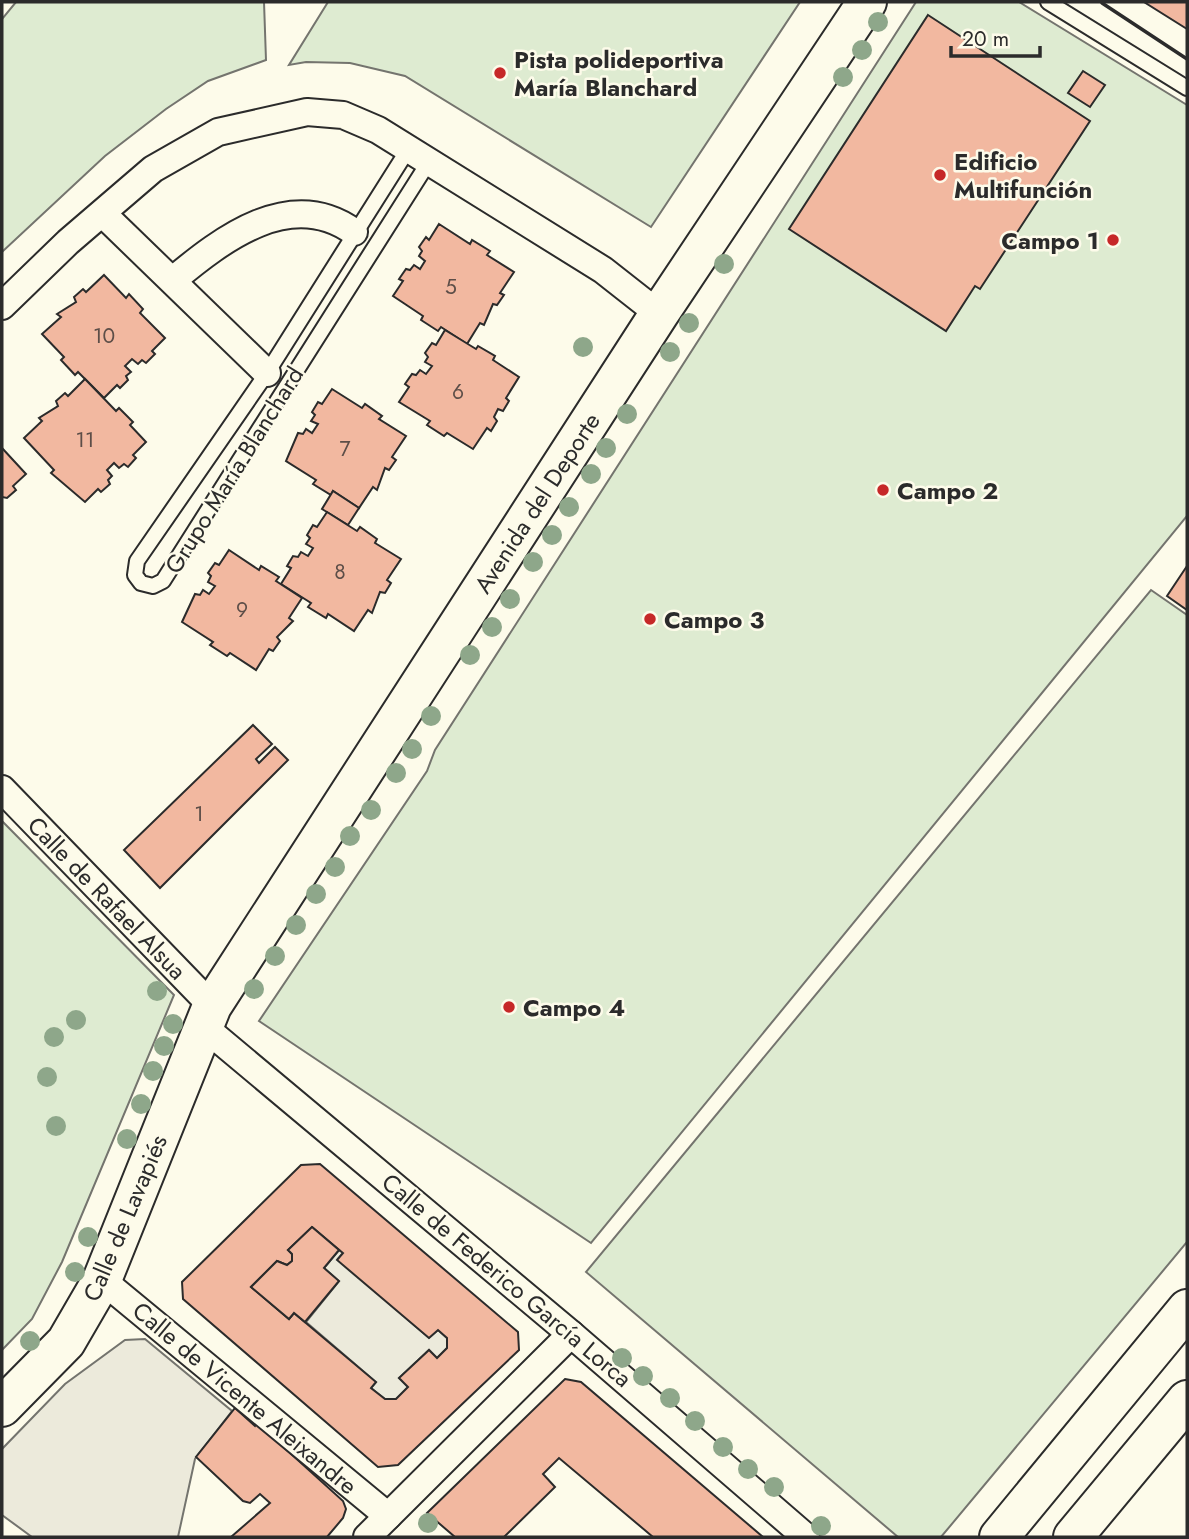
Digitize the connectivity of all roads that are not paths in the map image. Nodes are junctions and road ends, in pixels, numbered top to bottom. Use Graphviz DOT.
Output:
graph roads {
  1 [pos="867,2"];
  2 [pos="1048,2"];
  3 [pos="1187,88"];
  4 [pos="420,154"];
  5 [pos="103,214"];
  6 [pos="354,232"];
  7 [pos="173,280"];
  8 [pos="2,306"];
  9 [pos="659,314"];
  10 [pos="267,373"];
  11 [pos="2,789"];
  12 [pos="208,1017"];
  13 [pos="102,1280"];
  14 [pos="1187,1310"];
  15 [pos="572,1334"];
  16 [pos="1187,1400"];
  17 [pos="2,1407"];
  18 [pos="388,1516"];
  19 [pos="367,1537"];
  20 [pos="806,1537"];
  21 [pos="999,1537"];
  22 [pos="1073,1537"];
  1 -- 9 [label="main road, Avenida del Deporte"];
  2 -- 3 [label="lane"];
  4 -- 5 [label="street"];
  4 -- 6 [label="lane, Grupo María Blanchard"];
  4 -- 9 [label="street"];
  4 -- 10 [label="lane, Grupo María Blanchard"];
  5 -- 7 [label="street, Grupo María Blanchard"];
  5 -- 8 [label="street"];
  6 -- 7 [label="street"];
  6 -- 10 [label="lane, Grupo María Blanchard"];
  7 -- 10 [label="street, Grupo María Blanchard"];
  9 -- 12 [label="main road, Avenida del Deporte"];
  11 -- 12 [label="street, Calle de Rafael Alsua"];
  12 -- 13 [label="main road, Calle de Lavapiés"];
  12 -- 15 [label="street, Calle de Federico García Lorca"];
  13 -- 17 [label="main road, Calle de Lavapiés"];
  13 -- 18 [label="street, Calle de Vicente Aleixandre"];
  14 -- 21 [label="main road"];
  15 -- 18 [label="street"];
  15 -- 20 [label="street, Calle de Federico García Lorca"];
  16 -- 22 [label="main road"];
  18 -- 19 [label="street"];
}
